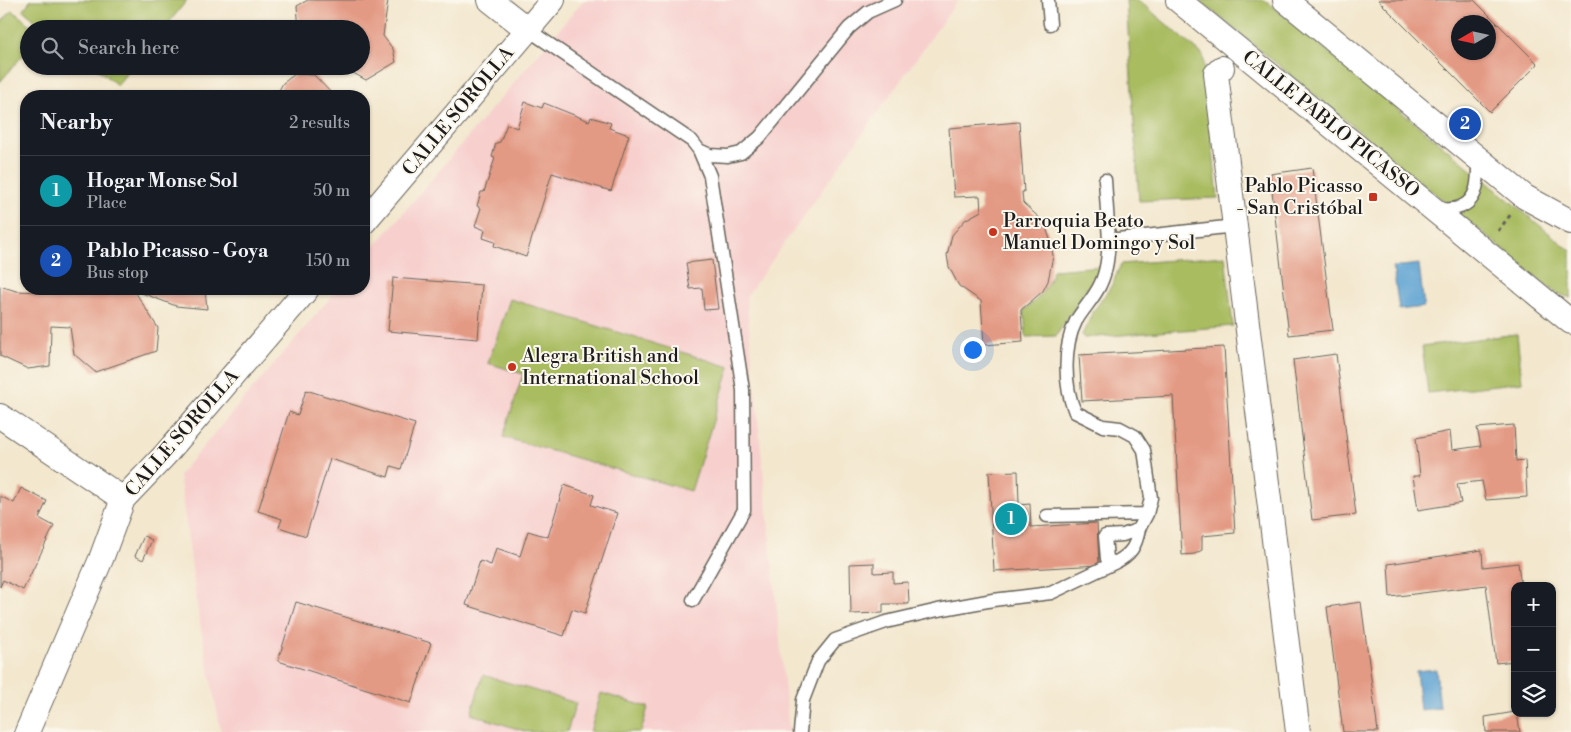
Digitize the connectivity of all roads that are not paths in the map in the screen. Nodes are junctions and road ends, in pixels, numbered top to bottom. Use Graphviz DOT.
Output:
graph roads {
  1 [pos="490,0"];
  2 [pos="553,0"];
  3 [pos="896,0"];
  4 [pos="1048,0"];
  5 [pos="1178,0"];
  6 [pos="1285,0"];
  7 [pos="1050,24"];
  8 [pos="527,30"];
  9 [pos="1222,68"];
  10 [pos="699,150"];
  11 [pos="1478,158"];
  12 [pos="1105,180"];
  13 [pos="1436,210"];
  14 [pos="370,215"];
  15 [pos="1571,222"];
  16 [pos="1235,226"];
  17 [pos="1109,240"];
  18 [pos="302,295"];
  19 [pos="1571,322"];
  20 [pos="0,416"];
  21 [pos="123,499"];
  22 [pos="1146,514"];
  23 [pos="1048,516"];
  24 [pos="1139,529"];
  25 [pos="1114,562"];
  26 [pos="693,600"];
  27 [pos="27,732"];
  28 [pos="800,732"];
  29 [pos="1298,732"];
  1 -- 8 [label="street"];
  2 -- 8 [label="street, CALLE SOROLLA"];
  3 -- 10 [label="lane"];
  4 -- 7 [label="lane"];
  5 -- 13 [label="street, CALLE PABLO PICASSO"];
  6 -- 11 [label="street"];
  8 -- 10 [label="lane"];
  8 -- 14 [label="street, CALLE SOROLLA"];
  9 -- 16 [label="street"];
  10 -- 26 [label="lane"];
  11 -- 13 [label="lane"];
  11 -- 15 [label="street"];
  12 -- 17 [label="lane"];
  13 -- 19 [label="street, CALLE PABLO PICASSO"];
  16 -- 17 [label="lane"];
  16 -- 29 [label="street"];
  17 -- 22 [label="lane"];
  18 -- 21 [label="street, CALLE SOROLLA"];
  20 -- 21 [label="street"];
  21 -- 27 [label="street, CALLE SOROLLA"];
  22 -- 23 [label="lane"];
  22 -- 24 [label="lane"];
  24 -- 25 [label="lane"];
  24 -- 25 [label="lane"];
  25 -- 28 [label="lane"];
}
